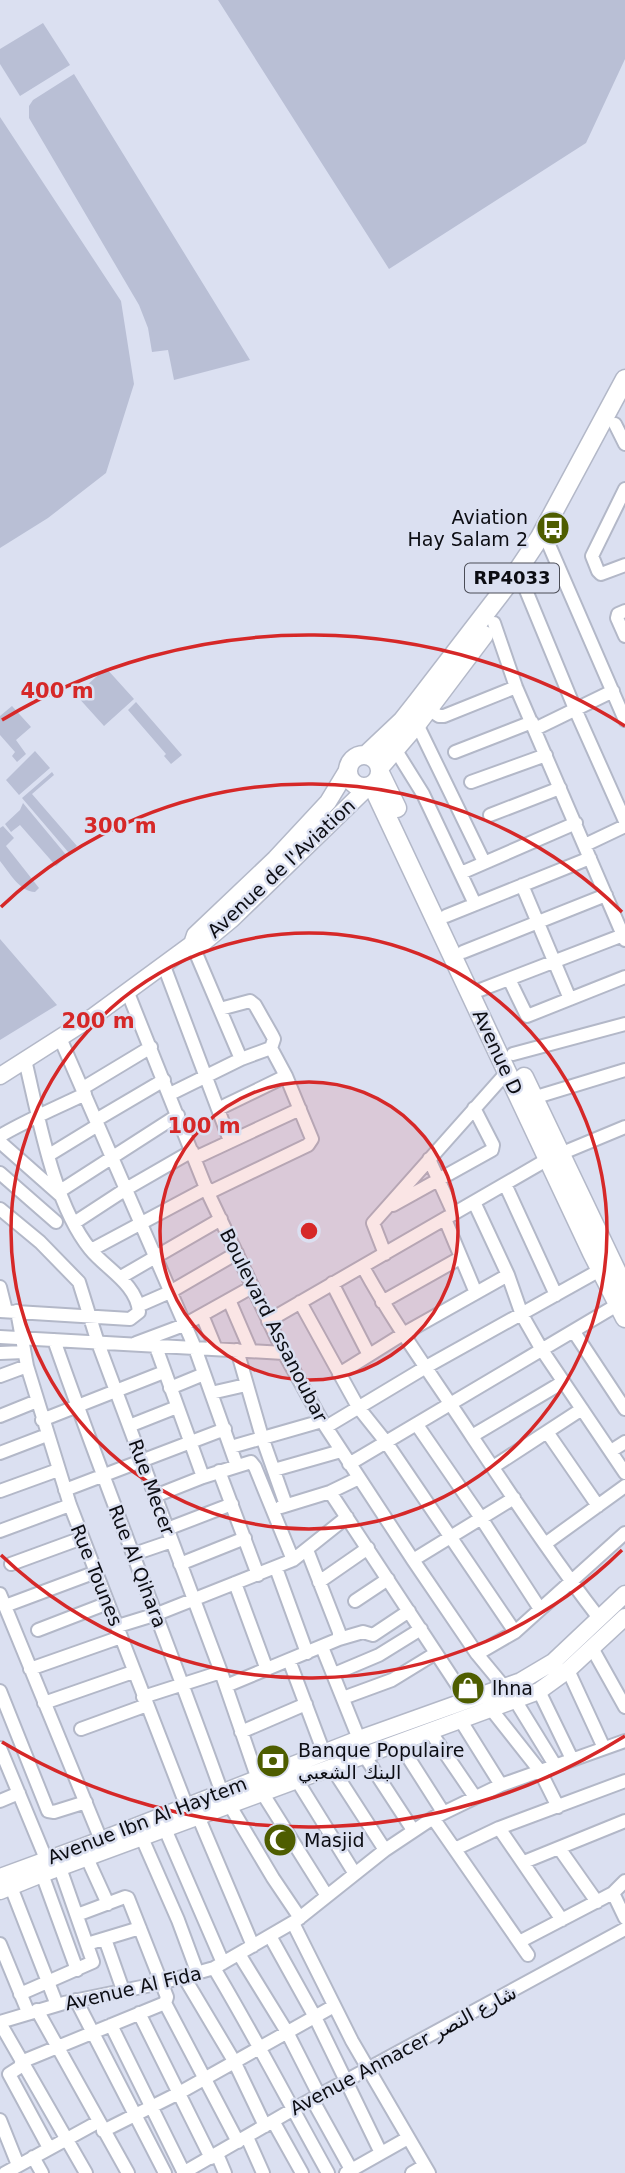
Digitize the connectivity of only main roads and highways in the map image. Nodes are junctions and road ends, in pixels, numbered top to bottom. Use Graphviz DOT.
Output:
graph roads {
  1 [pos="625,379"];
  2 [pos="625,405"];
  3 [pos="366,755"];
  4 [pos="375,778"];
  5 [pos="510,1063"];
  6 [pos="554,1156"];
  7 [pos="613,1266"];
  8 [pos="622,1304"];
  1 -- 3 [label="main road, RP4033"];
  2 -- 4 [label="main road, Avenue de l'Aviation / RP4033"];
  3 -- 4 [label="main road"];
  3 -- 4 [label="main road, RP4033"];
  4 -- 5 [label="main road, Avenue D"];
  4 -- 5 [label="main road, Avenue D"];
  5 -- 6 [label="main road, Avenue D"];
  5 -- 6 [label="main road, Avenue D"];
  6 -- 7 [label="main road, Avenue D"];
  7 -- 8 [label="main road, Avenue D"];
}
